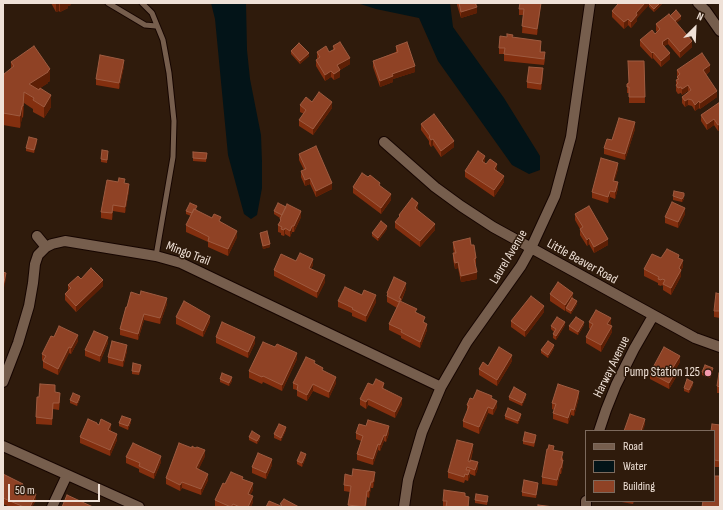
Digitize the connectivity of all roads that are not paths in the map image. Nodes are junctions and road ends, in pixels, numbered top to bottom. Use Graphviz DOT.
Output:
graph roads {
  1 [pos="108,3"];
  2 [pos="142,3"];
  3 [pos="590,3"];
  4 [pos="698,3"];
  5 [pos="156,26"];
  6 [pos="720,31"];
  7 [pos="384,142"];
  8 [pos="37,236"];
  9 [pos="46,247"];
  10 [pos="532,248"];
  11 [pos="156,256"];
  12 [pos="653,316"];
  13 [pos="720,347"];
  14 [pos="3,382"];
  15 [pos="441,387"];
  16 [pos="599,430"];
  17 [pos="3,446"];
  18 [pos="67,475"];
  19 [pos="52,507"];
  20 [pos="139,507"];
  21 [pos="404,507"];
  1 -- 5 [label="lane"];
  2 -- 5 [label="lane"];
  3 -- 10 [label="street, Laurel Avenue"];
  4 -- 6 [label="street"];
  5 -- 11 [label="lane"];
  7 -- 10 [label="street, Little Beaver Road"];
  8 -- 9 [label="street"];
  9 -- 11 [label="street, Mingo Trail"];
  9 -- 14 [label="street"];
  10 -- 12 [label="street, Little Beaver Road"];
  10 -- 15 [label="street, Laurel Avenue"];
  11 -- 15 [label="street, Mingo Trail"];
  12 -- 13 [label="street, Little Beaver Road"];
  12 -- 16 [label="street, Harway Avenue"];
  15 -- 21 [label="street, Laurel Avenue"];
  17 -- 18 [label="street"];
  18 -- 19 [label="street"];
  18 -- 20 [label="street"];
}
